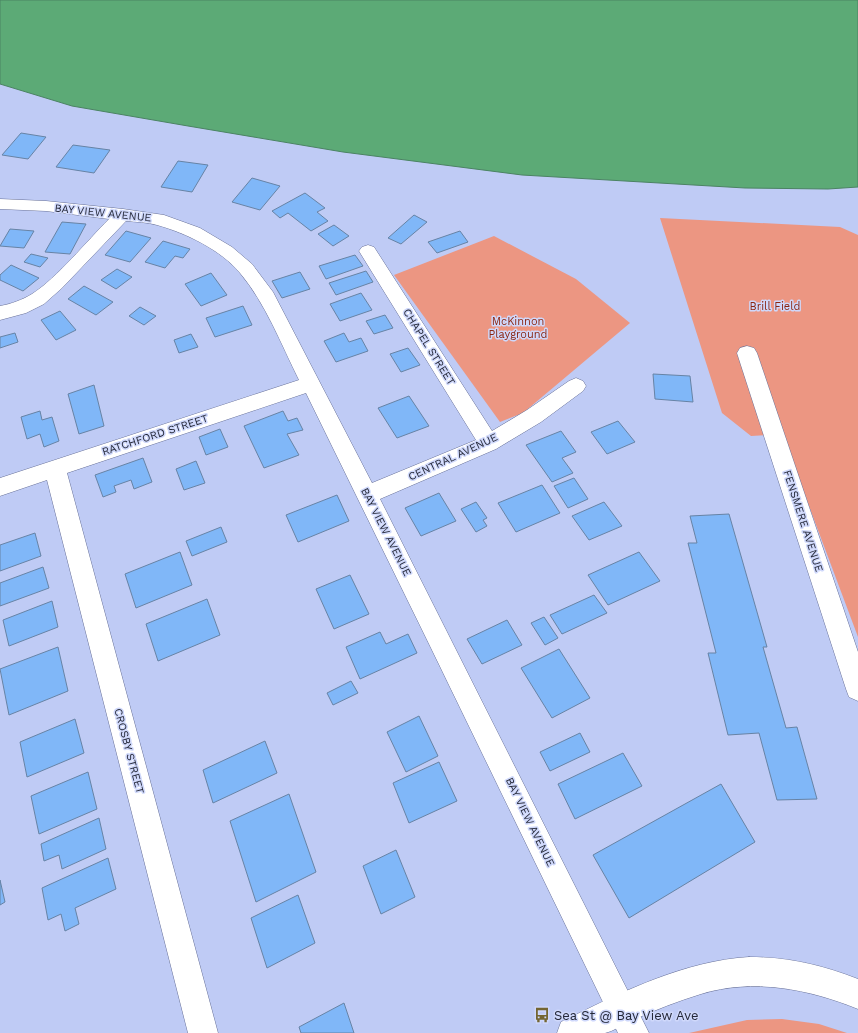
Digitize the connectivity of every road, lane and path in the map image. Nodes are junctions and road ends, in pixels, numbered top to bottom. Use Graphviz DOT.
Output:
graph roads {
  1 [pos="0,204"];
  2 [pos="123,214"];
  3 [pos="368,251"];
  4 [pos="0,312"];
  5 [pos="747,353"];
  6 [pos="311,384"];
  7 [pos="576,386"];
  8 [pos="489,443"];
  9 [pos="55,468"];
  10 [pos="0,486"];
  11 [pos="367,495"];
  12 [pos="858,689"];
  13 [pos="858,994"];
  14 [pos="628,1020"];
  15 [pos="203,1033"];
  16 [pos="572,1033"];
  1 -- 2 [label="street, BAY VIEW AVENUE"];
  2 -- 4 [label="street"];
  2 -- 6 [label="street, BAY VIEW AVENUE"];
  3 -- 8 [label="street, CHAPEL STREET"];
  5 -- 12 [label="street, FENSMERE AVENUE"];
  6 -- 9 [label="street, RATCHFORD STREET"];
  6 -- 11 [label="street, BAY VIEW AVENUE"];
  7 -- 8 [label="street, CENTRAL AVENUE"];
  8 -- 11 [label="street, CENTRAL AVENUE"];
  9 -- 10 [label="street, RATCHFORD STREET"];
  9 -- 15 [label="street, CROSBY STREET"];
  11 -- 14 [label="street, BAY VIEW AVENUE"];
  13 -- 14 [label="street"];
  14 -- 16 [label="street"];
}
